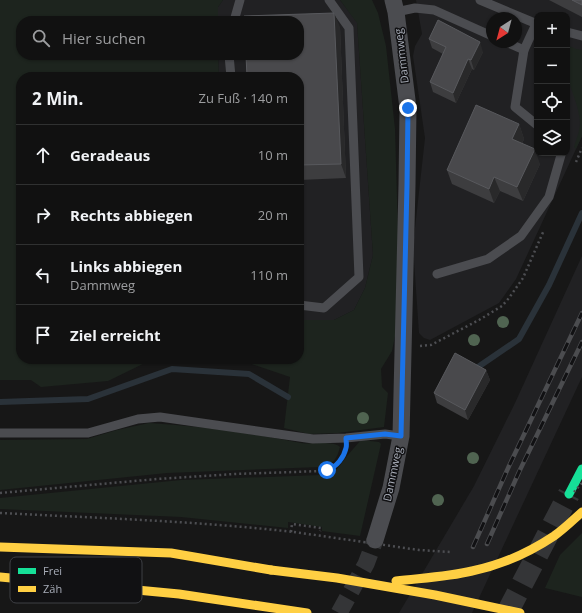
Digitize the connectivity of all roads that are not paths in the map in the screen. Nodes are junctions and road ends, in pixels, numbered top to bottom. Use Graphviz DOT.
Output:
graph roads {
  1 [pos="240,0"];
  2 [pos="329,0"];
  3 [pos="480,0"];
  4 [pos="394,6"];
  5 [pos="235,16"];
  6 [pos="534,23"];
  7 [pos="534,28"];
  8 [pos="486,33"];
  9 [pos="570,33"];
  10 [pos="582,36"];
  11 [pos="520,48"];
  12 [pos="524,50"];
  13 [pos="230,60"];
  14 [pos="231,72"];
  15 [pos="534,123"];
  16 [pos="561,156"];
  17 [pos="438,274"];
  18 [pos="304,306"];
  19 [pos="0,433"];
  20 [pos="401,436"];
  21 [pos="582,469"];
  22 [pos="569,495"];
  23 [pos="582,512"];
  24 [pos="375,540"];
  25 [pos="0,547"];
  26 [pos="0,577"];
  27 [pos="10,578"];
  28 [pos="371,584"];
  29 [pos="142,590"];
  30 [pos="179,594"];
  31 [pos="206,607"];
  32 [pos="307,613"];
  33 [pos="520,613"];
  1 -- 5 [label="lane"];
  2 -- 18 [label="lane"];
  3 -- 6 [label="lane"];
  4 -- 8 [label="lane"];
  4 -- 20 [label="street, Dammweg"];
  7 -- 12 [label="lane"];
  9 -- 10 [label="lane"];
  11 -- 12 [label="lane"];
  12 -- 15 [label="lane"];
  13 -- 14 [label="lane"];
  16 -- 17 [label="lane"];
  19 -- 20 [label="lane"];
  20 -- 24 [label="street, Dammweg"];
  21 -- 22 [label="main road"];
  23 -- 28 [label="main road, bridge"];
  25 -- 28 [label="main road, bridge"];
  26 -- 27 [label="main road"];
  28 -- 33 [label="main road, bridge"];
  29 -- 30 [label="main road"];
  30 -- 31 [label="main road"];
  30 -- 32 [label="main road"];
}
